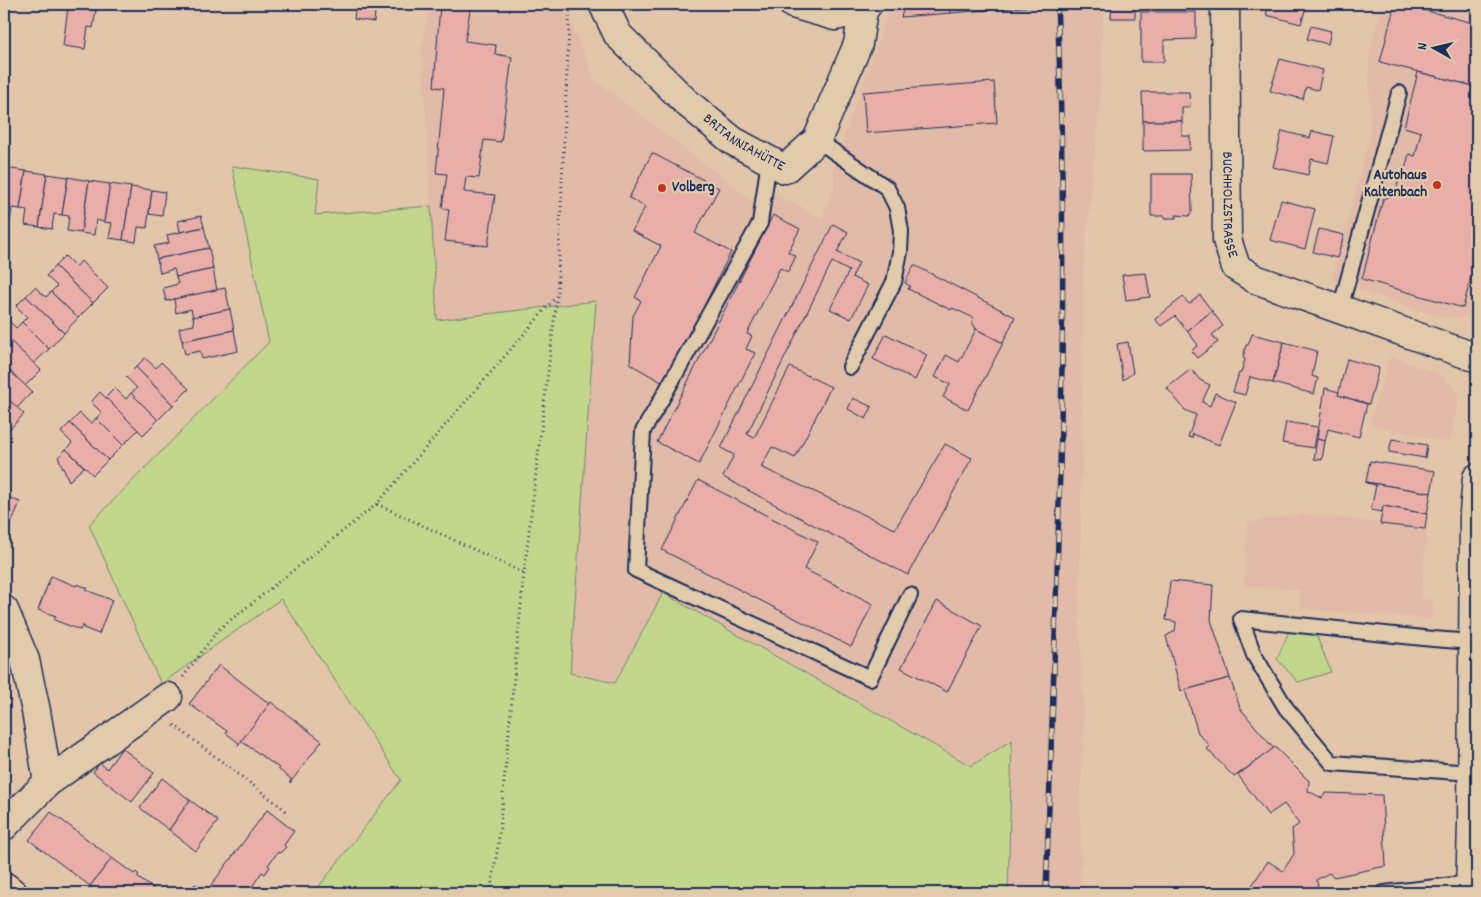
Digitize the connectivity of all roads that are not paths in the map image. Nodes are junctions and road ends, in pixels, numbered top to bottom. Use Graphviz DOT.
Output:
graph roads {
  1 [pos="603,4"];
  2 [pos="793,4"];
  3 [pos="1225,4"];
  4 [pos="865,7"];
  5 [pos="1399,94"];
  6 [pos="817,140"];
  7 [pos="769,160"];
  8 [pos="1340,309"];
  9 [pos="1477,358"];
  10 [pos="850,367"];
  11 [pos="1477,478"];
  12 [pos="910,596"];
  13 [pos="4,610"];
  14 [pos="1473,642"];
  15 [pos="160,703"];
  16 [pos="1472,773"];
  17 [pos="48,782"];
  18 [pos="1475,824"];
  19 [pos="4,826"];
  20 [pos="4,886"];
  21 [pos="1470,888"];
  22 [pos="13,893"];
  23 [pos="1384,893"];
  1 -- 7 [label="street, BRITANNIAHÜTTE"];
  2 -- 4 [label="street"];
  3 -- 8 [label="street, BUCHHOLZSTRASSE"];
  4 -- 6 [label="street, BRITANNIAHÜTTE"];
  5 -- 8 [label="lane"];
  6 -- 7 [label="street, BRITANNIAHÜTTE"];
  6 -- 10 [label="lane"];
  7 -- 12 [label="lane"];
  8 -- 9 [label="street, BUCHHOLZSTRASSE"];
  11 -- 14 [label="street"];
  13 -- 17 [label="street"];
  14 -- 16 [label="street"];
  14 -- 16 [label="lane"];
  15 -- 17 [label="street"];
  16 -- 18 [label="street"];
  17 -- 19 [label="street"];
  18 -- 21 [label="street"];
  20 -- 22 [label="street"];
  21 -- 23 [label="lane"];
}
